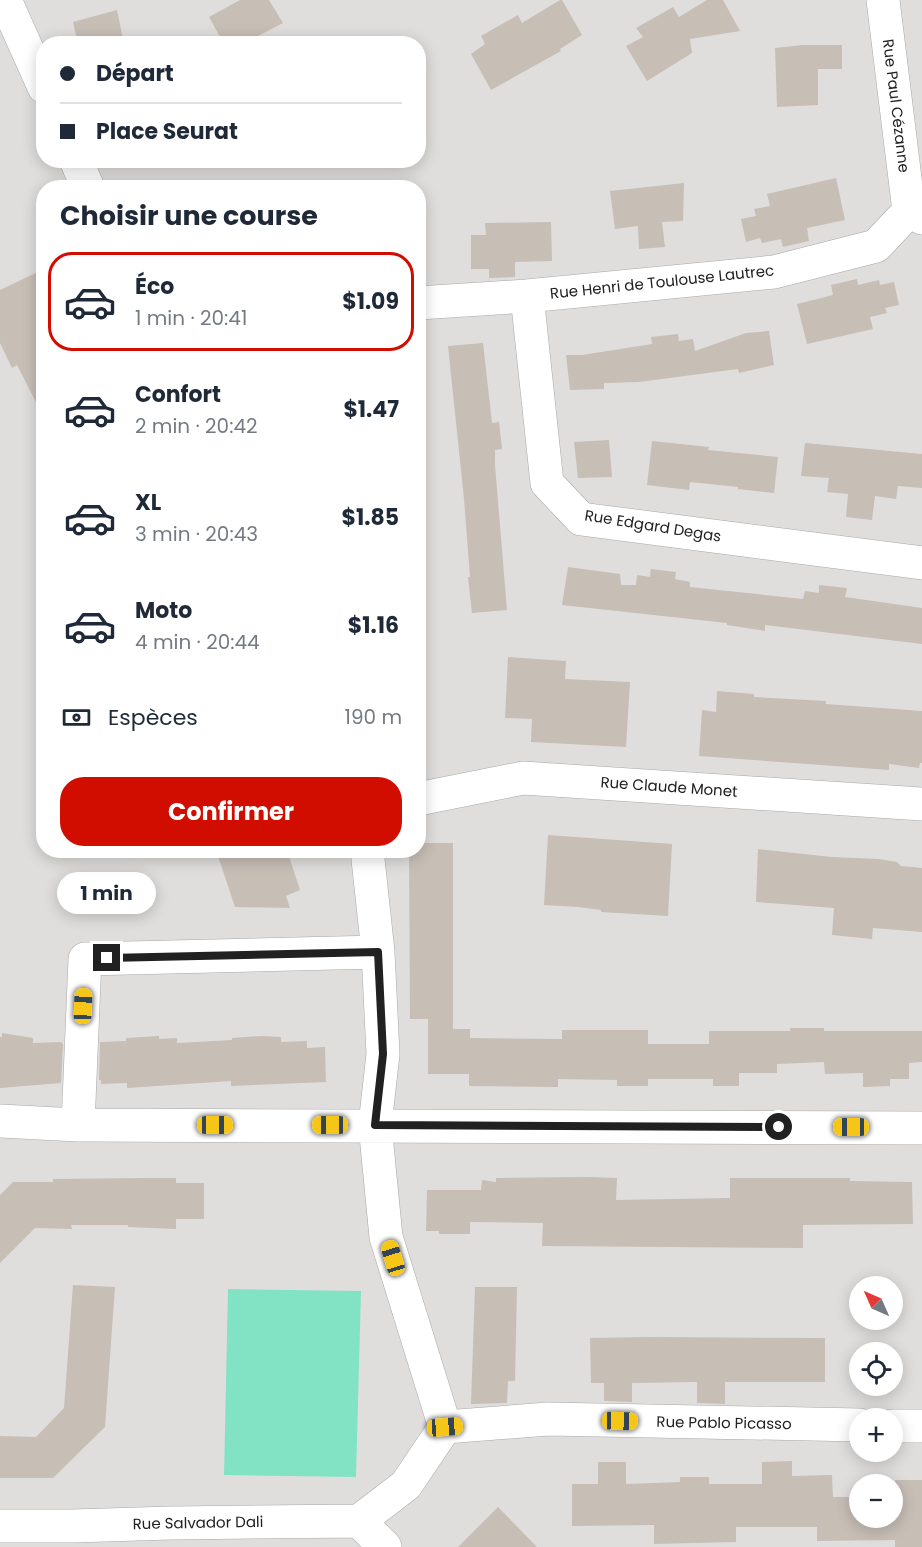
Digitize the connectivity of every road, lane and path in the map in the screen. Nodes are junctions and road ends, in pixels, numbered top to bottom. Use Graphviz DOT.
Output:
graph roads {
  1 [pos="5,0"];
  2 [pos="883,0"];
  3 [pos="36,69"];
  4 [pos="916,215"];
  5 [pos="527,296"];
  6 [pos="426,302"];
  7 [pos="922,563"];
  8 [pos="426,797"];
  9 [pos="922,804"];
  10 [pos="368,858"];
  11 [pos="378,952"];
  12 [pos="0,1121"];
  13 [pos="78,1125"];
  14 [pos="375,1125"];
  15 [pos="922,1128"];
  16 [pos="849,1425"];
  17 [pos="903,1426"];
  18 [pos="922,1426"];
  19 [pos="445,1427"];
  20 [pos="359,1521"];
  21 [pos="0,1526"];
  22 [pos="385,1547"];
  1 -- 3 [label="street"];
  2 -- 4 [label="street, Rue Paul Cézanne"];
  4 -- 5 [label="street, Rue Henri de Toulouse Lautrec"];
  5 -- 6 [label="street, Rue Henri de Toulouse Lautrec"];
  5 -- 7 [label="street, Rue Edgard Degas"];
  8 -- 9 [label="street, Rue Claude Monet"];
  10 -- 11 [label="street"];
  11 -- 13 [label="street"];
  11 -- 14 [label="street"];
  12 -- 13 [label="street"];
  13 -- 14 [label="street"];
  14 -- 15 [label="street"];
  14 -- 19 [label="street"];
  16 -- 19 [label="street, Rue Pablo Picasso"];
  17 -- 18 [label="street"];
  19 -- 20 [label="street"];
  20 -- 21 [label="street, Rue Salvador Dali"];
  20 -- 22 [label="street"];
}
